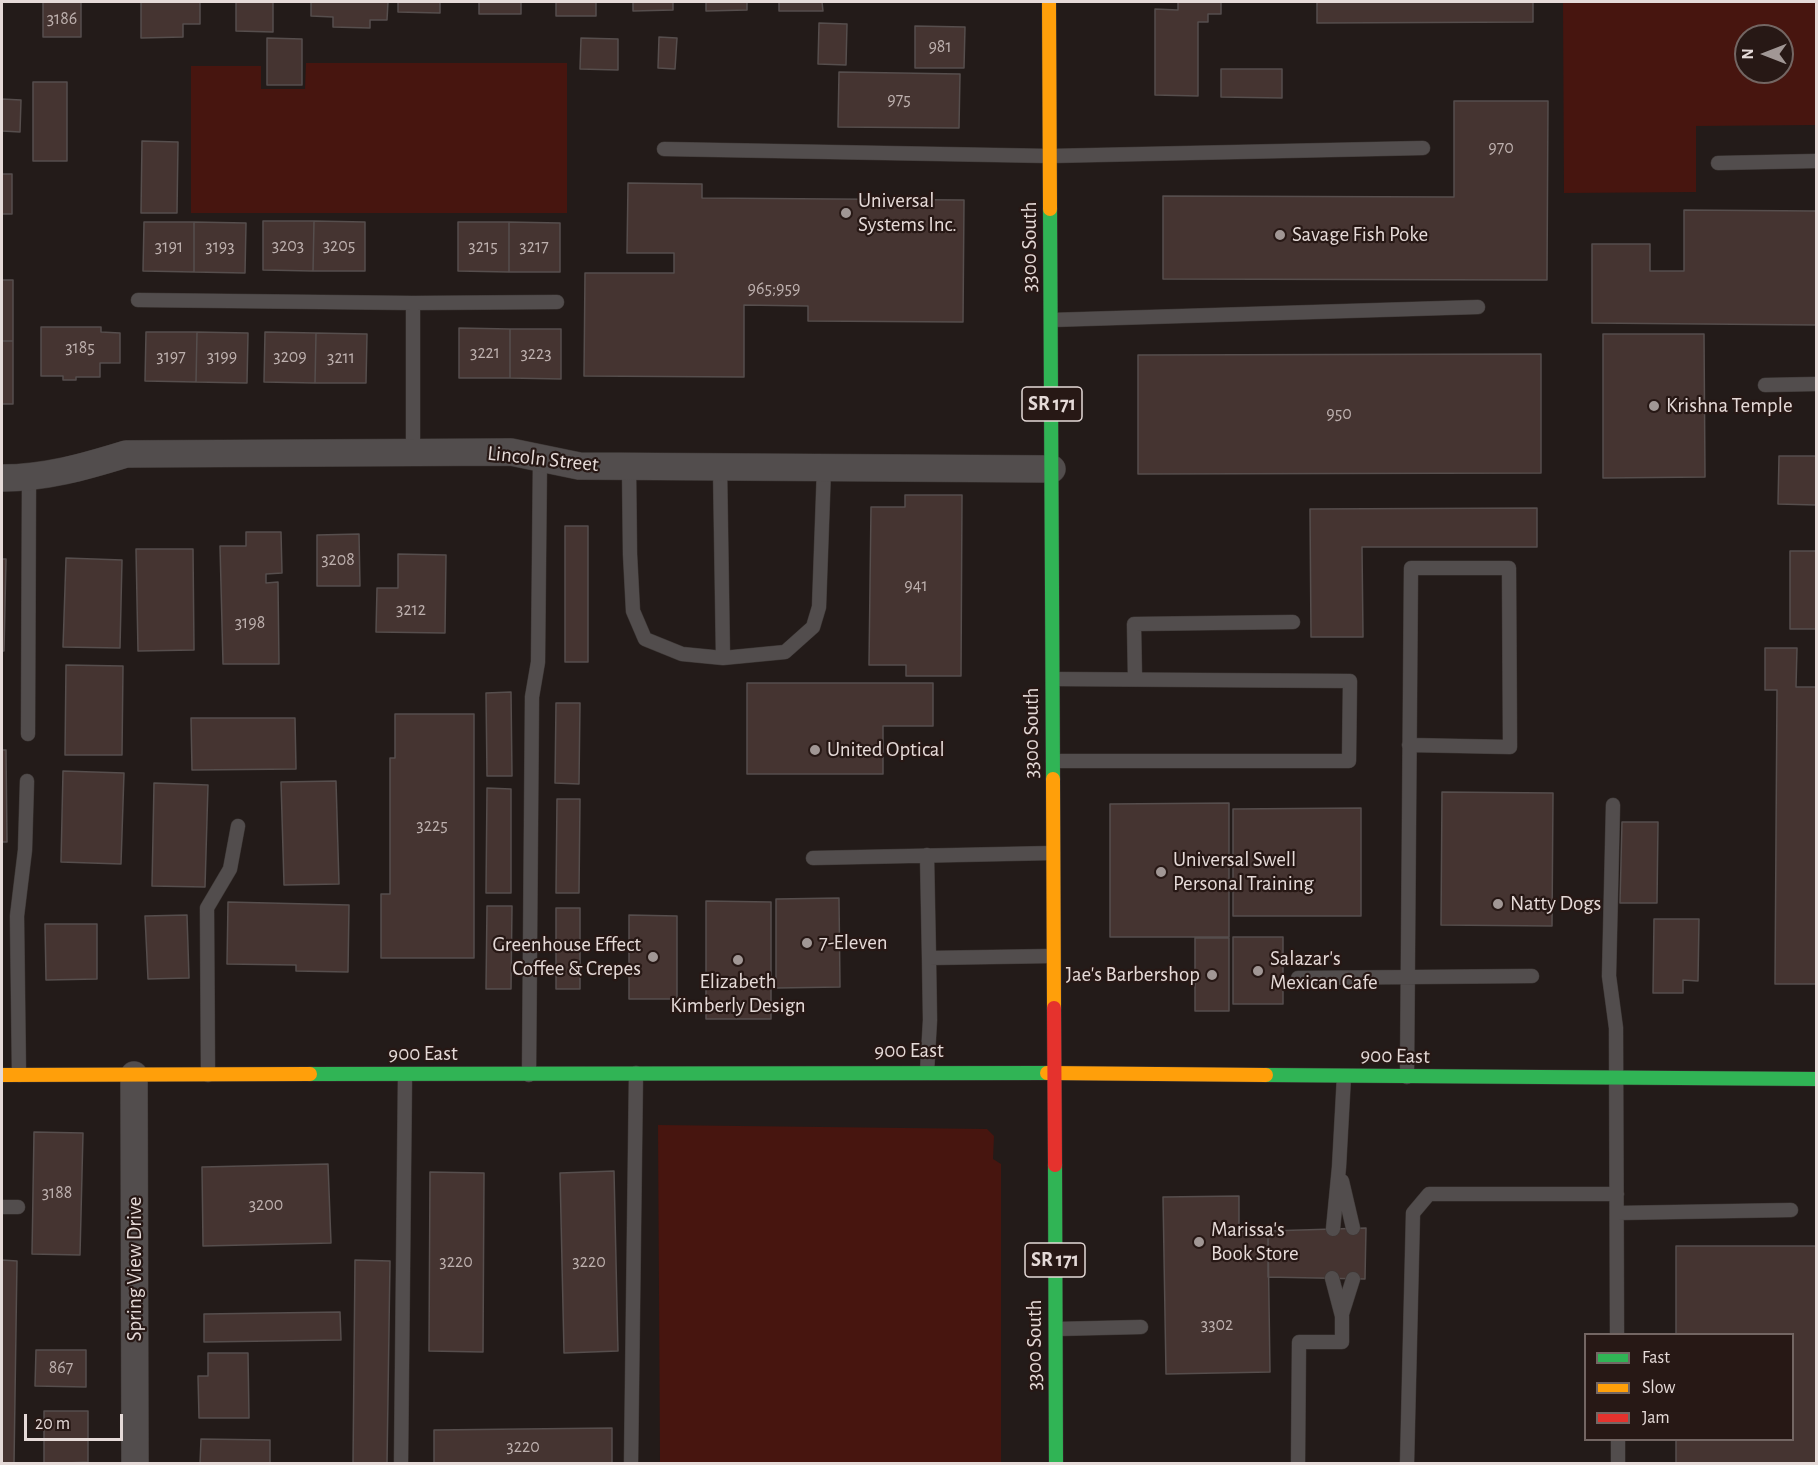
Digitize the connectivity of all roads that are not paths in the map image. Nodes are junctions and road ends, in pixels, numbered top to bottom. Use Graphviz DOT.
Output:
graph roads {
  1 [pos="1049,2"];
  2 [pos="1423,148"];
  3 [pos="664,149"];
  4 [pos="1050,156"];
  5 [pos="1816,161"];
  6 [pos="1718,163"];
  7 [pos="138,300"];
  8 [pos="557,302"];
  9 [pos="413,303"];
  10 [pos="1478,307"];
  11 [pos="1051,320"];
  12 [pos="1816,384"];
  13 [pos="1765,385"];
  14 [pos="413,453"];
  15 [pos="540,458"];
  16 [pos="629,467"];
  17 [pos="720,467"];
  18 [pos="824,468"];
  19 [pos="1052,469"];
  20 [pos="2,478"];
  21 [pos="29,478"];
  22 [pos="1293,622"];
  23 [pos="723,658"];
  24 [pos="1053,679"];
  25 [pos="1135,679"];
  26 [pos="28,734"];
  27 [pos="1409,745"];
  28 [pos="1053,761"];
  29 [pos="27,781"];
  30 [pos="1613,805"];
  31 [pos="238,826"];
  32 [pos="1053,853"];
  33 [pos="927,855"];
  34 [pos="813,858"];
  35 [pos="1053,956"];
  36 [pos="930,958"];
  37 [pos="1408,976"];
  38 [pos="1532,976"];
  39 [pos="1298,978"];
  40 [pos="927,1072"];
  41 [pos="636,1073"];
  42 [pos="1054,1073"];
  43 [pos="134,1074"];
  44 [pos="405,1074"];
  45 [pos="529,1074"];
  46 [pos="2,1075"];
  47 [pos="19,1075"];
  48 [pos="208,1075"];
  49 [pos="1344,1076"];
  50 [pos="1407,1077"];
  51 [pos="1616,1079"];
  52 [pos="1816,1079"];
  53 [pos="1339,1167"];
  54 [pos="1617,1194"];
  55 [pos="2,1207"];
  56 [pos="18,1207"];
  57 [pos="1791,1210"];
  58 [pos="1617,1213"];
  59 [pos="1353,1228"];
  60 [pos="1333,1229"];
  61 [pos="1332,1278"];
  62 [pos="1353,1279"];
  63 [pos="1342,1317"];
  64 [pos="1141,1327"];
  65 [pos="1056,1329"];
  66 [pos="1617,1333"];
  67 [pos="1618,1441"];
  68 [pos="135,1464"];
  69 [pos="401,1464"];
  70 [pos="631,1464"];
  71 [pos="1056,1464"];
  72 [pos="1298,1464"];
  73 [pos="1407,1464"];
  74 [pos="1618,1464"];
  1 -- 4 [label="main road, 3300 South / SR 171"];
  2 -- 4 [label="lane"];
  3 -- 4 [label="lane"];
  4 -- 11 [label="main road, 3300 South / SR 171"];
  5 -- 6 [label="lane"];
  7 -- 9 [label="lane"];
  8 -- 9 [label="lane"];
  9 -- 14 [label="lane"];
  10 -- 11 [label="lane"];
  11 -- 19 [label="main road, 3300 South / SR 171"];
  12 -- 13 [label="lane"];
  14 -- 15 [label="street, Lincoln Street"];
  14 -- 21 [label="street, Lincoln Street"];
  15 -- 16 [label="street, Lincoln Street"];
  15 -- 45 [label="lane"];
  16 -- 17 [label="street, Lincoln Street"];
  16 -- 23 [label="lane"];
  17 -- 18 [label="street, Lincoln Street"];
  17 -- 23 [label="lane"];
  18 -- 19 [label="street, Lincoln Street"];
  18 -- 23 [label="lane"];
  19 -- 24 [label="main road, 3300 South / SR 171"];
  20 -- 21 [label="street, Lincoln Street"];
  21 -- 26 [label="lane"];
  22 -- 25 [label="lane"];
  24 -- 25 [label="lane"];
  24 -- 28 [label="main road, 3300 South / SR 171"];
  25 -- 28 [label="lane"];
  27 -- 27 [label="lane"];
  27 -- 37 [label="lane"];
  28 -- 32 [label="main road, 3300 South / SR 171"];
  29 -- 47 [label="lane"];
  30 -- 51 [label="lane"];
  31 -- 48 [label="lane"];
  32 -- 33 [label="lane"];
  32 -- 35 [label="main road, 3300 South / SR 171"];
  33 -- 34 [label="lane"];
  33 -- 36 [label="lane"];
  35 -- 36 [label="lane"];
  35 -- 42 [label="main road, 3300 South / SR 171"];
  36 -- 40 [label="lane"];
  37 -- 38 [label="lane"];
  37 -- 39 [label="lane"];
  37 -- 50 [label="lane"];
  40 -- 41 [label="main road, 900 East"];
  40 -- 42 [label="main road, 900 East"];
  41 -- 45 [label="main road, 900 East"];
  41 -- 70 [label="lane"];
  42 -- 49 [label="main road, 900 East"];
  42 -- 65 [label="main road, 3300 South / SR 171"];
  43 -- 47 [label="main road, 900 East"];
  43 -- 48 [label="main road, 900 East"];
  43 -- 68 [label="street, Spring View Drive"];
  44 -- 45 [label="main road, 900 East"];
  44 -- 48 [label="main road, 900 East"];
  44 -- 69 [label="lane"];
  46 -- 47 [label="main road, 900 East"];
  49 -- 50 [label="main road, 900 East"];
  49 -- 53 [label="lane"];
  50 -- 51 [label="main road, 900 East"];
  51 -- 52 [label="main road, 900 East"];
  51 -- 54 [label="lane"];
  53 -- 59 [label="lane"];
  53 -- 60 [label="lane"];
  54 -- 58 [label="lane"];
  54 -- 73 [label="lane"];
  55 -- 56 [label="lane"];
  57 -- 58 [label="lane"];
  58 -- 66 [label="lane"];
  61 -- 63 [label="lane"];
  62 -- 63 [label="lane"];
  63 -- 72 [label="lane"];
  64 -- 65 [label="lane"];
  65 -- 71 [label="main road, 3300 South / SR 171"];
  67 -- 74 [label="lane"];
}
